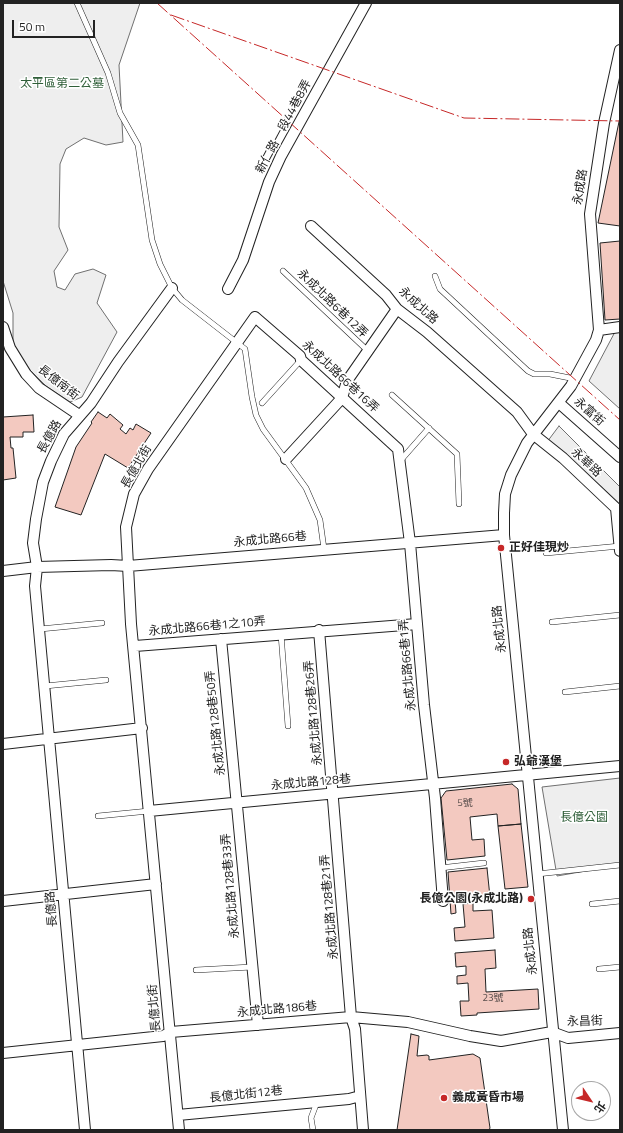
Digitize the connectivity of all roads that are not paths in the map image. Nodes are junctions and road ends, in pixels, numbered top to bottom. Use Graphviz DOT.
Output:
graph roads {
  1 [pos="76,3"];
  2 [pos="366,3"];
  3 [pos="620,50"];
  4 [pos="311,226"];
  5 [pos="283,271"];
  6 [pos="436,276"];
  7 [pos="172,288"];
  8 [pos="228,289"];
  9 [pos="397,309"];
  10 [pos="254,317"];
  11 [pos="3,327"];
  12 [pos="620,328"];
  13 [pos="598,330"];
  14 [pos="237,340"];
  15 [pos="368,351"];
  16 [pos="301,360"];
  17 [pos="575,379"];
  18 [pos="392,395"];
  19 [pos="342,398"];
  20 [pos="262,403"];
  21 [pos="559,403"];
  22 [pos="79,415"];
  23 [pos="429,428"];
  24 [pos="533,434"];
  25 [pos="620,457"];
  26 [pos="286,458"];
  27 [pos="399,462"];
  28 [pos="459,504"];
  29 [pos="618,510"];
  30 [pos="504,535"];
  31 [pos="410,543"];
  32 [pos="620,546"];
  33 [pos="324,549"];
  34 [pos="620,550"];
  35 [pos="546,553"];
  36 [pos="128,566"];
  37 [pos="37,567"];
  38 [pos="3,572"];
  39 [pos="620,615"];
  40 [pos="552,622"];
  41 [pos="102,623"];
  42 [pos="417,624"];
  43 [pos="40,629"];
  44 [pos="319,630"];
  45 [pos="280,634"];
  46 [pos="221,640"];
  47 [pos="135,646"];
  48 [pos="106,680"];
  49 [pos="45,686"];
  50 [pos="620,686"];
  51 [pos="565,692"];
  52 [pos="288,726"];
  53 [pos="142,728"];
  54 [pos="50,739"];
  55 [pos="3,744"];
  56 [pos="620,766"];
  57 [pos="527,776"];
  58 [pos="433,785"];
  59 [pos="334,794"];
  60 [pos="236,803"];
  61 [pos="149,811"];
  62 [pos="98,816"];
  63 [pos="484,863"];
  64 [pos="620,865"];
  65 [pos="440,868"];
  66 [pos="537,874"];
  67 [pos="156,884"];
  68 [pos="64,894"];
  69 [pos="3,901"];
  70 [pos="443,901"];
  71 [pos="620,901"];
  72 [pos="592,904"];
  73 [pos="252,967"];
  74 [pos="620,967"];
  75 [pos="599,969"];
  76 [pos="196,970"];
  77 [pos="351,1017"];
  78 [pos="258,1025"];
  79 [pos="171,1032"];
  80 [pos="552,1032"];
  81 [pos="620,1033"];
  82 [pos="77,1045"];
  83 [pos="3,1053"];
  84 [pos="360,1096"];
  85 [pos="317,1101"];
  86 [pos="178,1115"];
  87 [pos="85,1130"];
  88 [pos="179,1130"];
  89 [pos="313,1130"];
  90 [pos="363,1130"];
  91 [pos="562,1130"];
  1 -- 7 [label="lane"];
  2 -- 8 [label="street, 新仁路一段44巷8弄"];
  3 -- 13 [label="street, 永成路"];
  4 -- 9 [label="street, 永成北路"];
  5 -- 15 [label="lane, 永成北路6巷12弄"];
  6 -- 17 [label="lane"];
  7 -- 14 [label="lane"];
  7 -- 22 [label="street, 長億路"];
  9 -- 15 [label="street"];
  9 -- 24 [label="street, 永成北路"];
  10 -- 14 [label="street, 長億北街"];
  10 -- 16 [label="street, 永成北路66巷16弄"];
  11 -- 22 [label="street, 長億南街"];
  12 -- 13 [label="street"];
  13 -- 17 [label="street, 永成路"];
  14 -- 26 [label="lane"];
  14 -- 36 [label="street, 長億北街"];
  15 -- 19 [label="street"];
  16 -- 19 [label="street, 永成北路66巷16弄"];
  16 -- 20 [label="lane"];
  17 -- 21 [label="street, 永成路"];
  18 -- 23 [label="lane, 永成北路66巷16弄"];
  19 -- 26 [label="street"];
  19 -- 27 [label="street, 永成北路66巷16弄"];
  21 -- 24 [label="street, 永成路"];
  21 -- 25 [label="street, 永富街"];
  22 -- 37 [label="street, 長億路"];
  23 -- 27 [label="lane"];
  23 -- 28 [label="lane, 永成北路66巷16弄"];
  24 -- 29 [label="street, 永華路"];
  24 -- 30 [label="street, 永成北路"];
  26 -- 33 [label="lane"];
  27 -- 31 [label="street, 永成北路66巷16弄"];
  29 -- 32 [label="street"];
  30 -- 31 [label="street, 永成北路66巷"];
  30 -- 57 [label="street, 永成北路"];
  31 -- 33 [label="street, 永成北路66巷"];
  31 -- 42 [label="street, 永成北路66巷1弄"];
  32 -- 34 [label="street"];
  32 -- 35 [label="lane"];
  33 -- 36 [label="street, 永成北路66巷"];
  36 -- 37 [label="street, 永成北路66巷"];
  36 -- 47 [label="street, 長億北街"];
  37 -- 38 [label="street, 永成北路66巷"];
  37 -- 43 [label="street, 長億路"];
  39 -- 40 [label="lane"];
  41 -- 43 [label="lane"];
  42 -- 44 [label="street, 永成北路66巷1之10弄"];
  42 -- 58 [label="street, 永成北路66巷1弄"];
  43 -- 49 [label="street, 長億路"];
  44 -- 45 [label="street, 永成北路66巷1之10弄"];
  44 -- 59 [label="street, 永成北路128巷26弄"];
  45 -- 46 [label="street, 永成北路66巷1之10弄"];
  45 -- 52 [label="lane, 永成北路66巷1之10弄"];
  46 -- 47 [label="street, 永成北路66巷1之10弄"];
  46 -- 60 [label="street, 永成北路128巷50弄"];
  47 -- 53 [label="street, 長億北街"];
  48 -- 49 [label="lane"];
  49 -- 54 [label="street, 長億路"];
  50 -- 51 [label="lane"];
  53 -- 54 [label="street"];
  53 -- 61 [label="street, 長億北街"];
  54 -- 55 [label="street"];
  54 -- 68 [label="street, 長億路"];
  56 -- 57 [label="street, 永成北路128巷"];
  57 -- 58 [label="street, 永成北路128巷"];
  57 -- 66 [label="street, 永成北路"];
  58 -- 59 [label="street, 永成北路128巷"];
  58 -- 65 [label="street, 永成北路66巷1弄"];
  59 -- 60 [label="street, 永成北路128巷"];
  59 -- 77 [label="street, 永成北路128巷21弄"];
  60 -- 61 [label="street, 永成北路128巷"];
  60 -- 73 [label="street, 永成北路128巷33弄"];
  61 -- 62 [label="lane, 永成北路128巷"];
  61 -- 67 [label="street, 長億北街"];
  63 -- 65 [label="lane"];
  64 -- 66 [label="lane"];
  65 -- 70 [label="street, 永成北路66巷1弄"];
  66 -- 80 [label="street, 永成北路"];
  67 -- 68 [label="street"];
  67 -- 79 [label="street, 長億北街"];
  68 -- 69 [label="street"];
  68 -- 82 [label="street, 長億路"];
  71 -- 72 [label="lane"];
  73 -- 76 [label="lane"];
  73 -- 78 [label="street, 永成北路128巷33弄"];
  74 -- 75 [label="lane"];
  77 -- 78 [label="street, 永成北路186巷"];
  77 -- 80 [label="street, 永成北路186巷"];
  77 -- 84 [label="street, 永成北路128巷21弄"];
  78 -- 79 [label="street, 永成北路186巷"];
  79 -- 82 [label="street, 永成北路186巷"];
  79 -- 86 [label="street, 長億北街"];
  80 -- 81 [label="street, 永昌街"];
  80 -- 91 [label="street, 永成北路"];
  82 -- 83 [label="street, 永成北路186巷"];
  82 -- 87 [label="street, 長億路"];
  84 -- 85 [label="street, 長億北街12巷"];
  84 -- 90 [label="street, 永成北路128巷21弄"];
  85 -- 86 [label="street, 長億北街12巷"];
  85 -- 89 [label="lane"];
  86 -- 88 [label="street, 長億北街"];
}
